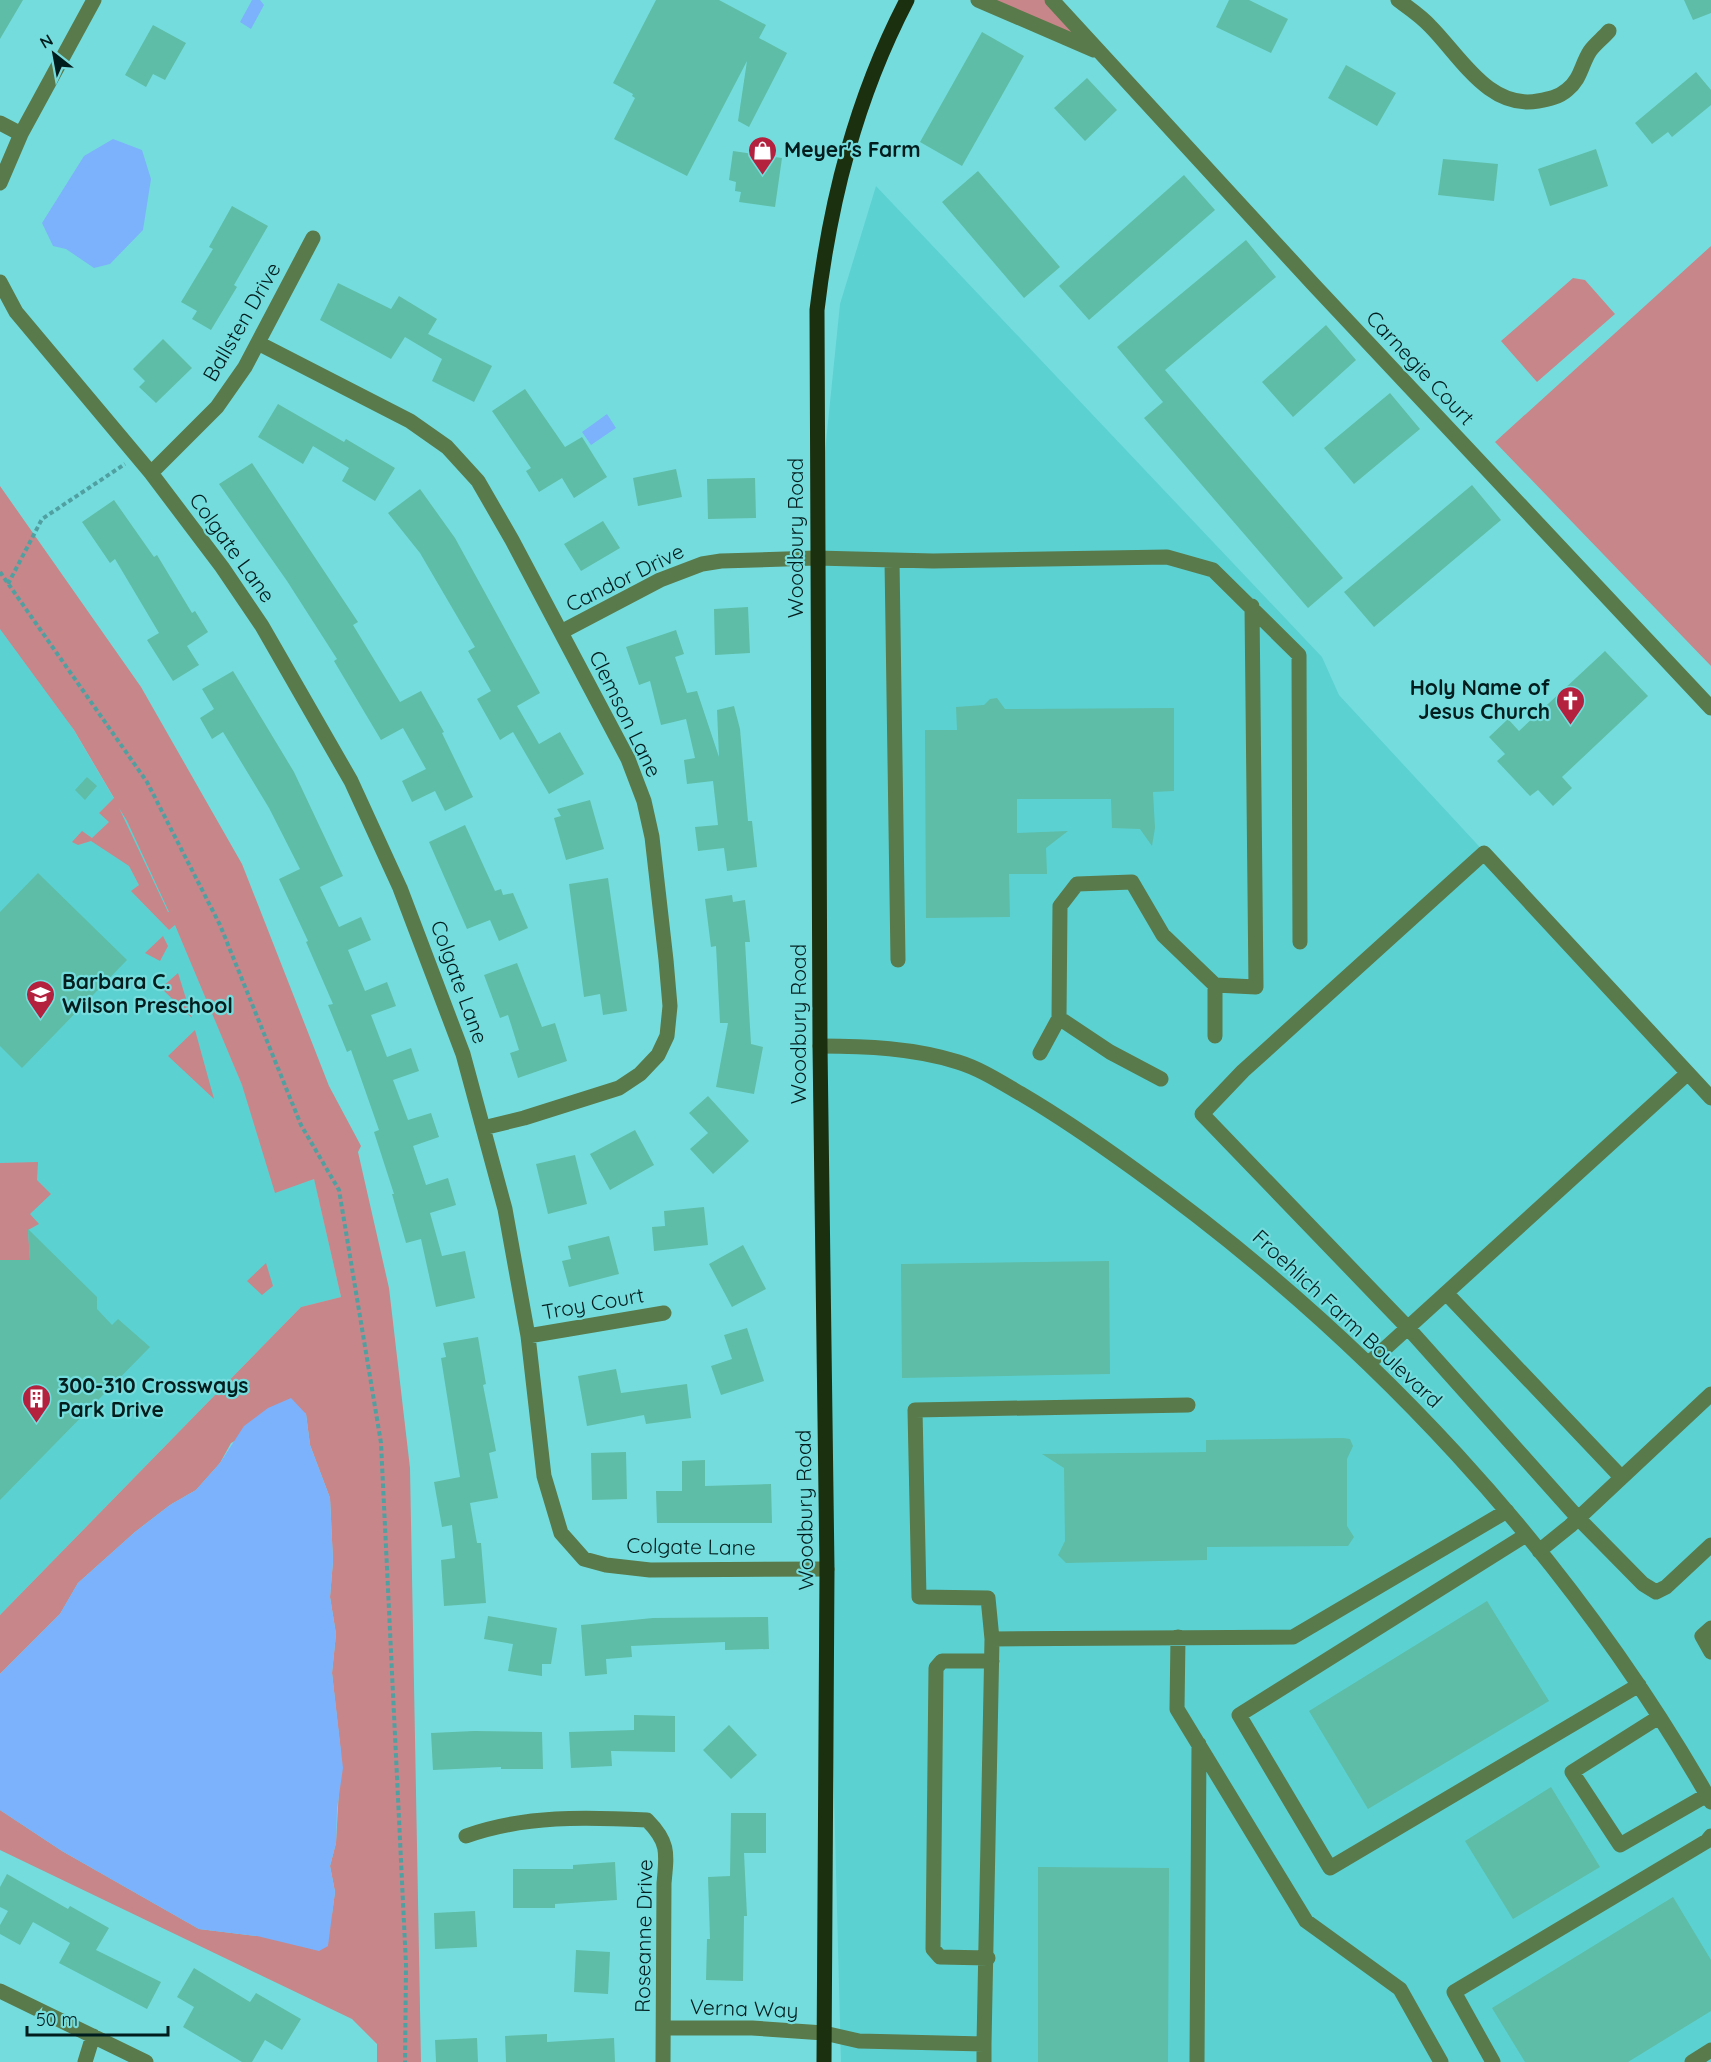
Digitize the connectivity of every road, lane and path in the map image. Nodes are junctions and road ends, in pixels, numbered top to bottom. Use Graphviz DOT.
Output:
graph roads {
  1 [pos="94,0"];
  2 [pos="907,0"];
  3 [pos="978,0"];
  4 [pos="1052,0"];
  5 [pos="1398,0"];
  6 [pos="1609,31"];
  7 [pos="1102,54"];
  8 [pos="0,123"];
  9 [pos="21,134"];
  10 [pos="0,183"];
  11 [pos="312,238"];
  12 [pos="0,282"];
  13 [pos="258,343"];
  14 [pos="137,456"];
  15 [pos="151,473"];
  16 [pos="816,558"];
  17 [pos="892,560"];
  18 [pos="0,572"];
  19 [pos="8,584"];
  20 [pos="1252,606"];
  21 [pos="561,632"];
  22 [pos="1711,708"];
  23 [pos="1300,942"];
  24 [pos="898,960"];
  25 [pos="1215,985"];
  26 [pos="1059,1018"];
  27 [pos="1215,1036"];
  28 [pos="820,1046"];
  29 [pos="1040,1053"];
  30 [pos="1688,1073"];
  31 [pos="1161,1079"];
  32 [pos="1711,1098"];
  33 [pos="483,1128"];
  34 [pos="1447,1294"];
  35 [pos="664,1313"];
  36 [pos="1409,1329"];
  37 [pos="528,1336"];
  38 [pos="1369,1363"];
  39 [pos="1711,1394"];
  40 [pos="1188,1405"];
  41 [pos="1621,1477"];
  42 [pos="1507,1511"];
  43 [pos="1578,1518"];
  44 [pos="1526,1535"];
  45 [pos="1711,1545"];
  46 [pos="1539,1551"];
  47 [pos="827,1569"];
  48 [pos="1711,1628"];
  49 [pos="1178,1637"];
  50 [pos="992,1640"];
  51 [pos="1711,1652"];
  52 [pos="992,1661"];
  53 [pos="1639,1685"];
  54 [pos="1659,1717"];
  55 [pos="1199,1744"];
  56 [pos="1709,1799"];
  57 [pos="466,1836"];
  58 [pos="1711,1836"];
  59 [pos="988,1958"];
  60 [pos="0,1991"];
  61 [pos="664,2028"];
  62 [pos="824,2033"];
  63 [pos="93,2036"];
  64 [pos="984,2044"];
  65 [pos="1711,2050"];
  66 [pos="85,2062"];
  67 [pos="146,2062"];
  68 [pos="405,2062"];
  69 [pos="663,2062"];
  70 [pos="824,2062"];
  71 [pos="984,2062"];
  72 [pos="1197,2062"];
  73 [pos="1441,2062"];
  74 [pos="1493,2062"];
  75 [pos="1692,2062"];
  1 -- 9 [label="street"];
  2 -- 16 [label="main road, Woodbury Road"];
  3 -- 7 [label="street, Carnegie Court"];
  4 -- 7 [label="street, Carnegie Court"];
  5 -- 6 [label="street"];
  7 -- 22 [label="street, Carnegie Court"];
  8 -- 9 [label="street"];
  9 -- 10 [label="street"];
  11 -- 13 [label="street, Ballsten Drive"];
  12 -- 14 [label="street, Colgate Lane"];
  13 -- 15 [label="street, Ballsten Drive"];
  13 -- 21 [label="street, Clemson Lane"];
  14 -- 15 [label="street, Colgate Lane"];
  14 -- 19 [label="path"];
  15 -- 33 [label="street, Colgate Lane"];
  16 -- 17 [label="street, Candor Drive"];
  16 -- 21 [label="street, Candor Drive"];
  16 -- 28 [label="main road, Woodbury Road"];
  17 -- 20 [label="street, Candor Drive"];
  17 -- 24 [label="street"];
  18 -- 19 [label="path"];
  19 -- 68 [label="path"];
  20 -- 23 [label="street, Candor Drive"];
  20 -- 25 [label="street"];
  21 -- 33 [label="street, Clemson Lane"];
  25 -- 26 [label="street"];
  25 -- 27 [label="street"];
  26 -- 29 [label="street"];
  26 -- 31 [label="street"];
  28 -- 38 [label="street, Froehlich Farm Boulevard"];
  28 -- 47 [label="main road, Woodbury Road"];
  30 -- 32 [label="street"];
  30 -- 34 [label="street"];
  30 -- 36 [label="street"];
  33 -- 37 [label="street, Colgate Lane"];
  34 -- 36 [label="street"];
  34 -- 41 [label="street"];
  35 -- 37 [label="street, Troy Court"];
  36 -- 38 [label="street"];
  36 -- 43 [label="street"];
  37 -- 47 [label="street, Colgate Lane"];
  38 -- 42 [label="street, Froehlich Farm Boulevard"];
  39 -- 41 [label="street"];
  40 -- 50 [label="street"];
  41 -- 43 [label="street"];
  42 -- 44 [label="street, Froehlich Farm Boulevard"];
  42 -- 49 [label="street"];
  43 -- 45 [label="street"];
  43 -- 46 [label="street"];
  44 -- 46 [label="street, Froehlich Farm Boulevard"];
  44 -- 53 [label="street"];
  46 -- 53 [label="street, Froehlich Farm Boulevard"];
  47 -- 62 [label="main road, Woodbury Road"];
  48 -- 51 [label="street"];
  49 -- 50 [label="street"];
  49 -- 55 [label="street"];
  50 -- 52 [label="street"];
  52 -- 59 [label="street"];
  52 -- 59 [label="street"];
  53 -- 54 [label="street, Froehlich Farm Boulevard"];
  54 -- 56 [label="street, Froehlich Farm Boulevard"];
  54 -- 56 [label="street"];
  55 -- 72 [label="street"];
  55 -- 73 [label="street"];
  57 -- 61 [label="street, Roseanne Drive"];
  58 -- 74 [label="street"];
  59 -- 64 [label="street"];
  60 -- 63 [label="street"];
  61 -- 62 [label="street, Verna Way"];
  61 -- 69 [label="street, Roseanne Drive"];
  62 -- 64 [label="street, Verna Way"];
  62 -- 70 [label="main road, Woodbury Road"];
  63 -- 66 [label="street"];
  63 -- 67 [label="street"];
  64 -- 71 [label="street"];
  65 -- 75 [label="street"];
}
